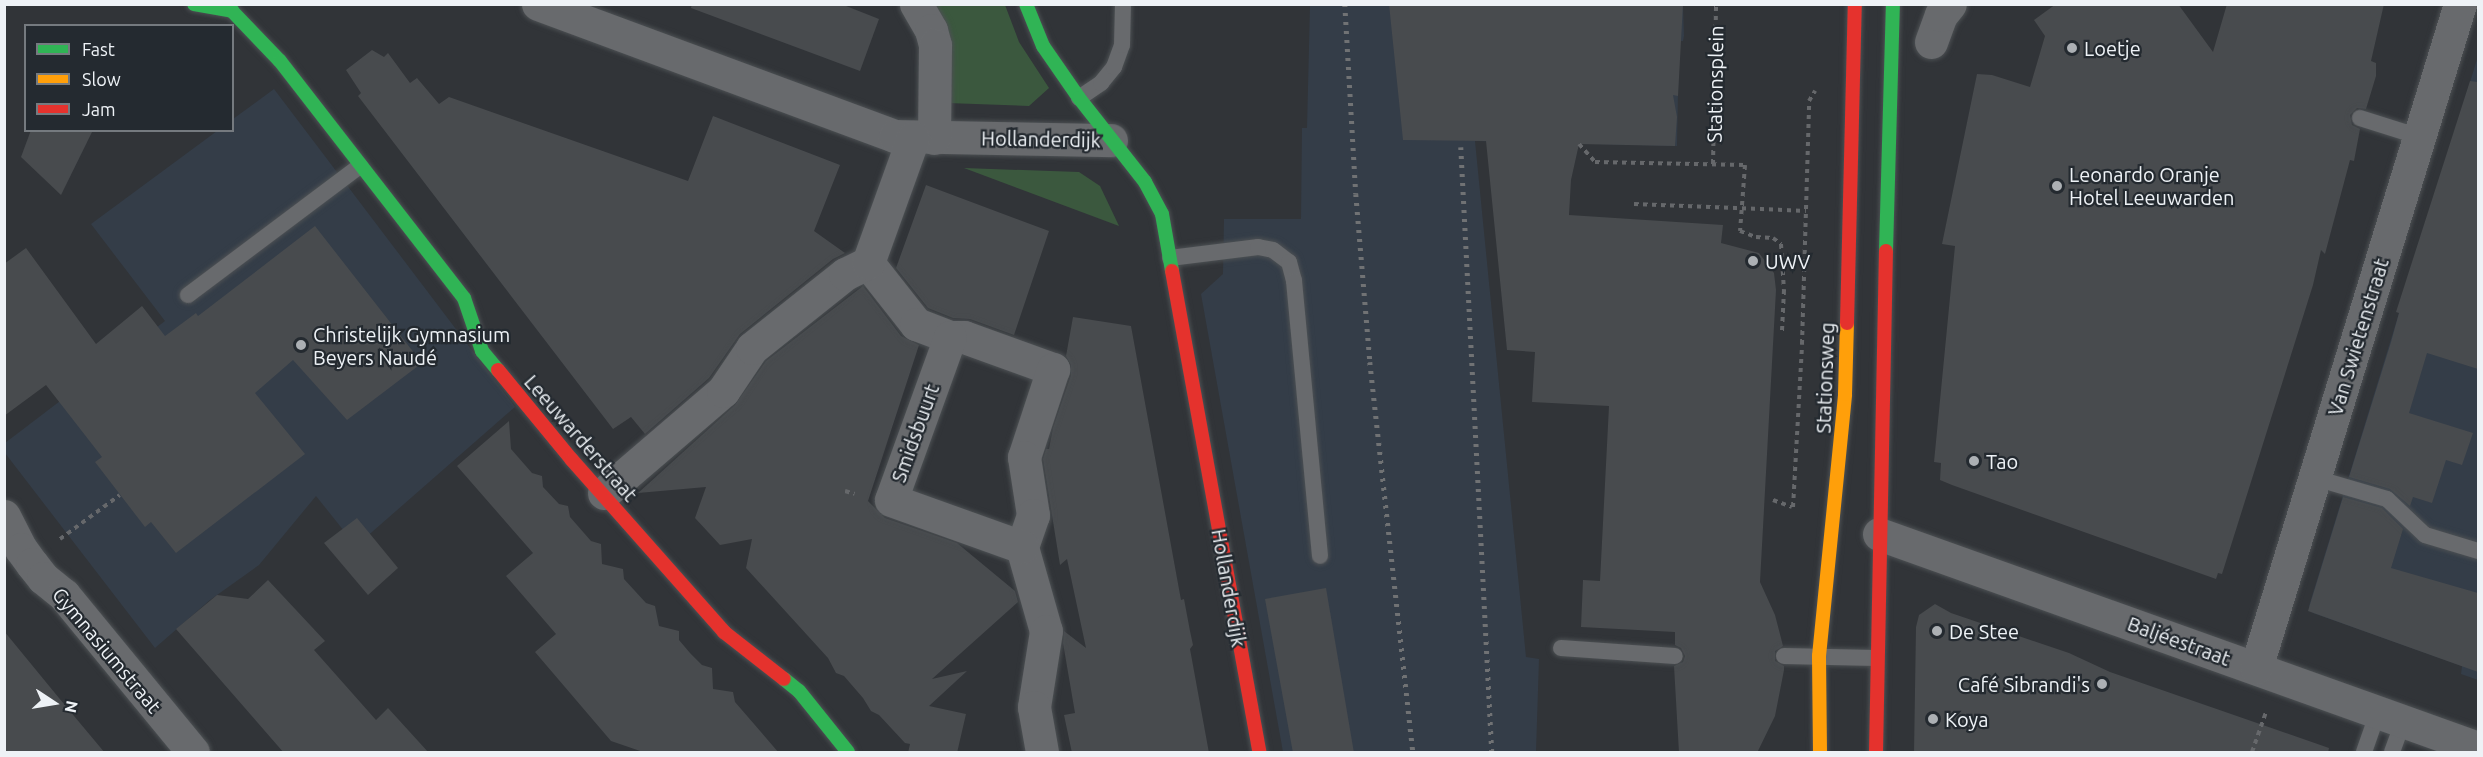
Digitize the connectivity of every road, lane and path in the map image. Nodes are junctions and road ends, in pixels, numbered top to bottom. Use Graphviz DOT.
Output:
graph roads {
  1 [pos="194,4"];
  2 [pos="538,4"];
  3 [pos="915,4"];
  4 [pos="1026,4"];
  5 [pos="1123,4"];
  6 [pos="1716,4"];
  7 [pos="1855,4"];
  8 [pos="1893,4"];
  9 [pos="1950,4"];
  10 [pos="2460,4"];
  11 [pos="236,8"];
  12 [pos="1930,42"];
  13 [pos="1079,98"];
  14 [pos="2360,118"];
  15 [pos="1807,137"];
  16 [pos="2420,137"];
  17 [pos="923,138"];
  18 [pos="1111,140"];
  19 [pos="1579,144"];
  20 [pos="1713,164"];
  21 [pos="360,166"];
  22 [pos="1634,204"];
  23 [pos="1742,210"];
  24 [pos="1170,258"];
  25 [pos="868,263"];
  26 [pos="188,295"];
  27 [pos="1782,331"];
  28 [pos="950,337"];
  29 [pos="2315,478"];
  30 [pos="604,493"];
  31 [pos="120,495"];
  32 [pos="1773,500"];
  33 [pos="1792,507"];
  34 [pos="4,516"];
  35 [pos="1879,534"];
  36 [pos="1022,547"];
  37 [pos="2478,551"];
  38 [pos="1320,556"];
  39 [pos="32,564"];
  40 [pos="1561,648"];
  41 [pos="1675,656"];
  42 [pos="1819,656"];
  43 [pos="1784,657"];
  44 [pos="1876,658"];
  45 [pos="2256,668"];
  46 [pos="2269,705"];
  47 [pos="2391,717"];
  48 [pos="177,747"];
  49 [pos="2478,748"];
  50 [pos="848,753"];
  51 [pos="1042,753"];
  52 [pos="1259,753"];
  53 [pos="1820,753"];
  54 [pos="1876,753"];
  55 [pos="2252,753"];
  56 [pos="2364,753"];
  57 [pos="2392,753"];
  1 -- 11 [label="street, Leeuwarderstraat"];
  2 -- 17 [label="street, Hollanderdijk"];
  3 -- 17 [label="street"];
  4 -- 13 [label="street"];
  5 -- 13 [label="lane"];
  6 -- 20 [label="path, Stationsplein"];
  7 -- 42 [label="street, Stationsweg"];
  8 -- 35 [label="street"];
  9 -- 12 [label="street"];
  10 -- 16 [label="street, Van Swietenstraat"];
  11 -- 21 [label="street, Leeuwarderstraat"];
  13 -- 18 [label="street"];
  14 -- 16 [label="lane"];
  15 -- 23 [label="path"];
  16 -- 29 [label="street, Van Swietenstraat"];
  17 -- 18 [label="street, Hollanderdijk"];
  17 -- 25 [label="street"];
  18 -- 24 [label="street, Hollanderdijk"];
  19 -- 20 [label="path"];
  20 -- 23 [label="path"];
  21 -- 26 [label="lane"];
  21 -- 30 [label="street, Leeuwarderstraat"];
  22 -- 23 [label="path"];
  23 -- 27 [label="path"];
  24 -- 38 [label="lane"];
  24 -- 52 [label="street, Hollanderdijk"];
  25 -- 28 [label="street"];
  25 -- 30 [label="street"];
  28 -- 36 [label="street"];
  28 -- 36 [label="street, Smidsbuurt"];
  29 -- 37 [label="lane"];
  29 -- 45 [label="street, Van Swietenstraat"];
  30 -- 50 [label="street, Leeuwarderstraat"];
  31 -- 39 [label="path"];
  32 -- 33 [label="path"];
  34 -- 39 [label="street, Gymnasiumstraat"];
  35 -- 44 [label="street"];
  35 -- 45 [label="street, Baljéestraat"];
  36 -- 51 [label="street"];
  39 -- 48 [label="street, Gymnasiumstraat"];
  40 -- 41 [label="lane"];
  42 -- 43 [label="lane"];
  42 -- 44 [label="lane"];
  42 -- 53 [label="street, Stationsweg"];
  44 -- 54 [label="street"];
  45 -- 47 [label="street, Baljéestraat"];
  46 -- 55 [label="path"];
  47 -- 49 [label="street, Baljéestraat"];
  47 -- 56 [label="lane"];
  47 -- 57 [label="lane"];
}
